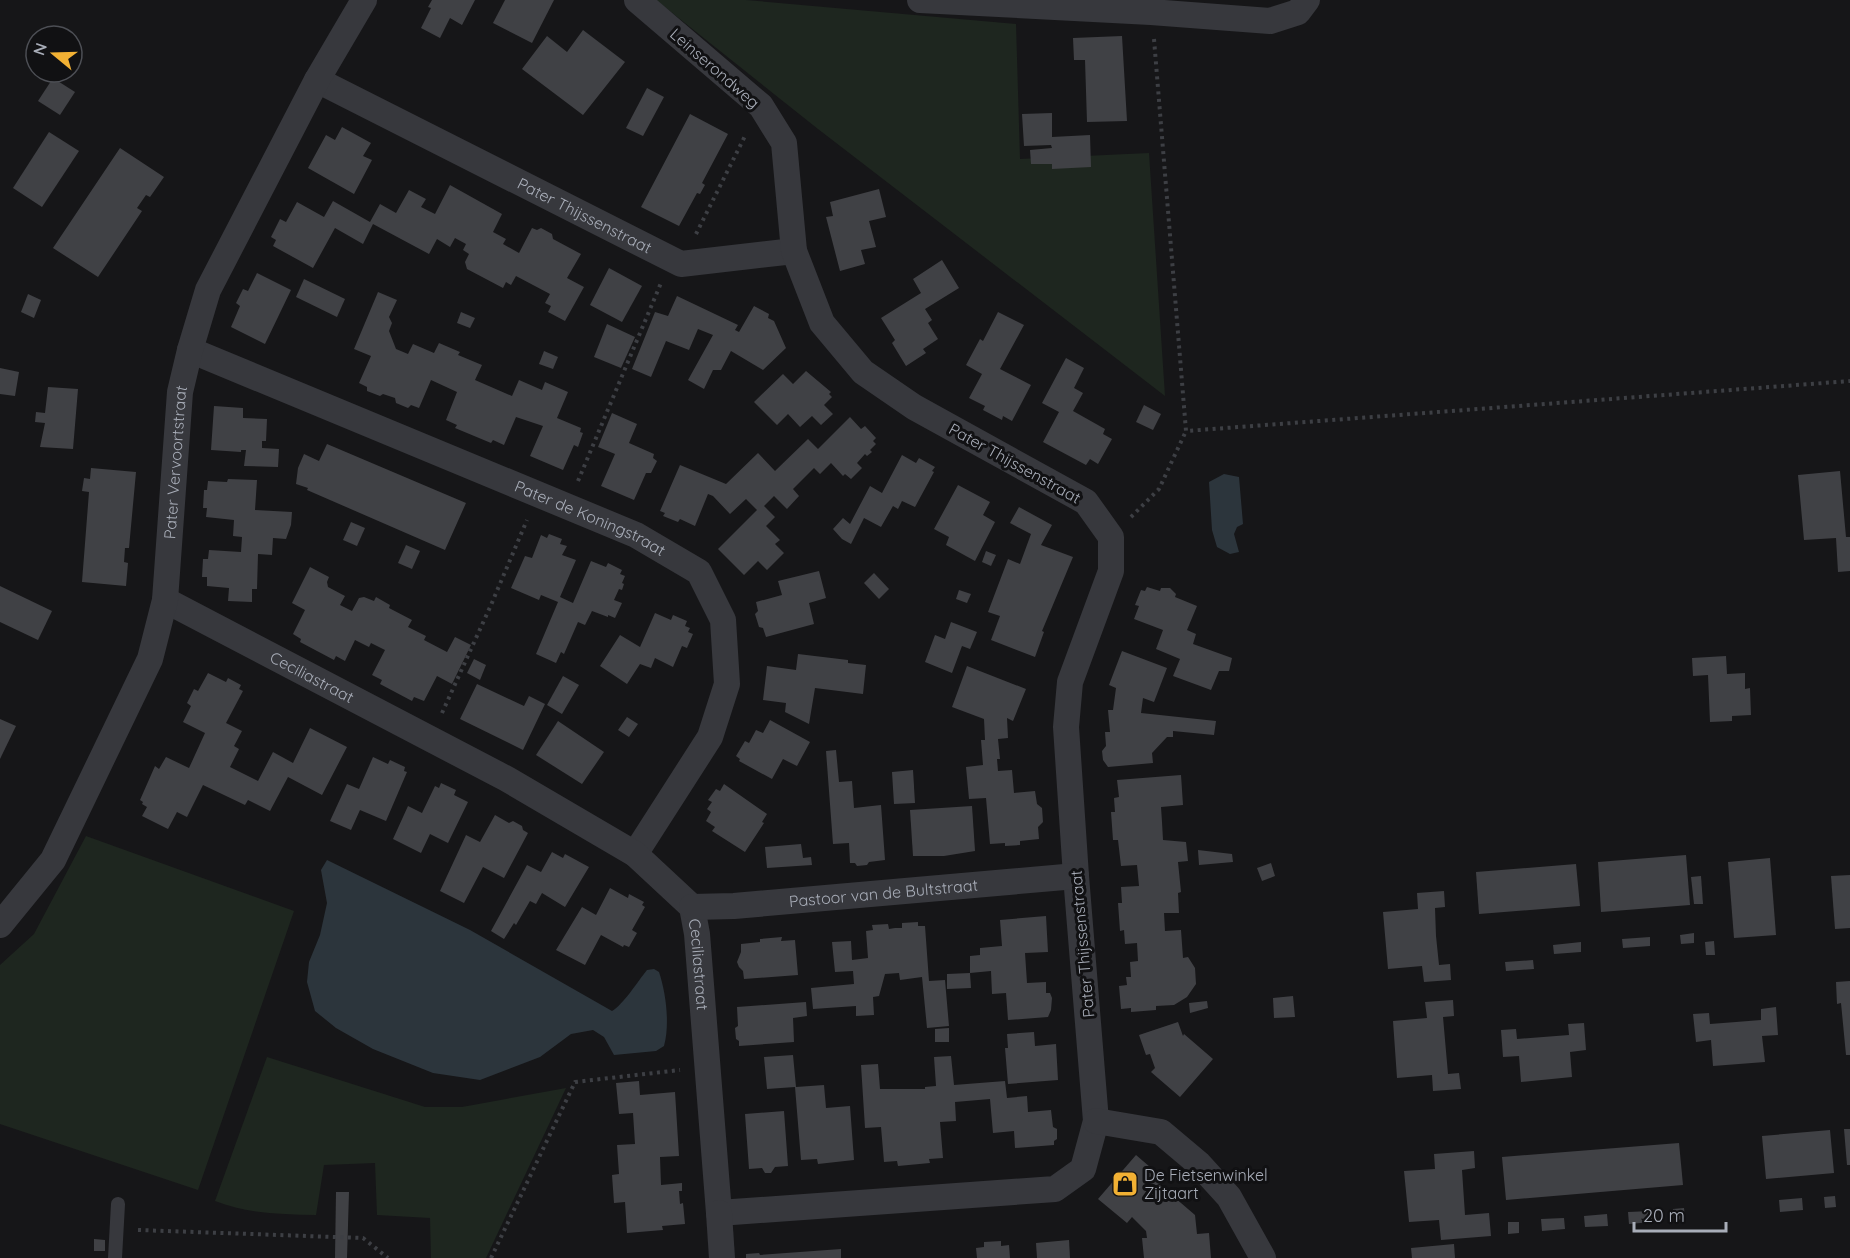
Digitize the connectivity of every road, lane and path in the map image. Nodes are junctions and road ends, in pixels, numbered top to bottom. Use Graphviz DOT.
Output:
graph roads {
  1 [pos="364,0"];
  2 [pos="638,0"];
  3 [pos="920,0"];
  4 [pos="1307,0"];
  5 [pos="1151,12"];
  6 [pos="317,80"];
  7 [pos="760,106"];
  8 [pos="794,251"];
  9 [pos="676,262"];
  10 [pos="190,350"];
  11 [pos="1850,381"];
  12 [pos="1186,431"];
  13 [pos="537,494"];
  14 [pos="567,506"];
  15 [pos="1111,537"];
  16 [pos="165,600"];
  17 [pos="430,739"];
  18 [pos="635,854"];
  19 [pos="1076,876"];
  20 [pos="692,906"];
  21 [pos="0,925"];
  22 [pos="707,1067"];
  23 [pos="1096,1120"];
  24 [pos="118,1204"];
  25 [pos="719,1213"];
  26 [pos="117,1230"];
  27 [pos="115,1258"];
  28 [pos="388,1258"];
  29 [pos="491,1258"];
  30 [pos="722,1258"];
  31 [pos="1263,1258"];
  1 -- 6 [label="street, Pater Vervoortstraat"];
  2 -- 7 [label="street, Leinserondweg"];
  3 -- 5 [label="street"];
  4 -- 5 [label="street"];
  5 -- 12 [label="path"];
  6 -- 9 [label="street, Pater Thijssenstraat"];
  6 -- 10 [label="street, Pater Vervoortstraat"];
  7 -- 8 [label="street, Leinserondweg"];
  7 -- 9 [label="path"];
  8 -- 9 [label="street"];
  8 -- 15 [label="street, Pater Thijssenstraat"];
  9 -- 14 [label="path"];
  10 -- 13 [label="street, Pater de Koningstraat"];
  10 -- 16 [label="street, Pater Vervoortstraat"];
  11 -- 12 [label="path"];
  12 -- 15 [label="path"];
  13 -- 14 [label="street, Pater de Koningstraat"];
  13 -- 17 [label="path"];
  14 -- 18 [label="street, Pater de Koningstraat"];
  15 -- 19 [label="street, Pater Thijssenstraat"];
  16 -- 17 [label="street, Ceciliastraat"];
  16 -- 21 [label="street, Pater Vervoortstraat"];
  17 -- 18 [label="street, Ceciliastraat"];
  18 -- 20 [label="street, Ceciliastraat"];
  19 -- 20 [label="street, Pastoor van de Bultstraat"];
  19 -- 23 [label="street, Pater Thijssenstraat"];
  20 -- 22 [label="street, Ceciliastraat"];
  22 -- 25 [label="street, Ceciliastraat"];
  22 -- 29 [label="path"];
  23 -- 25 [label="street"];
  23 -- 31 [label="street"];
  24 -- 26 [label="lane"];
  25 -- 30 [label="street, Ceciliastraat"];
  26 -- 27 [label="lane"];
  26 -- 28 [label="path"];
}
